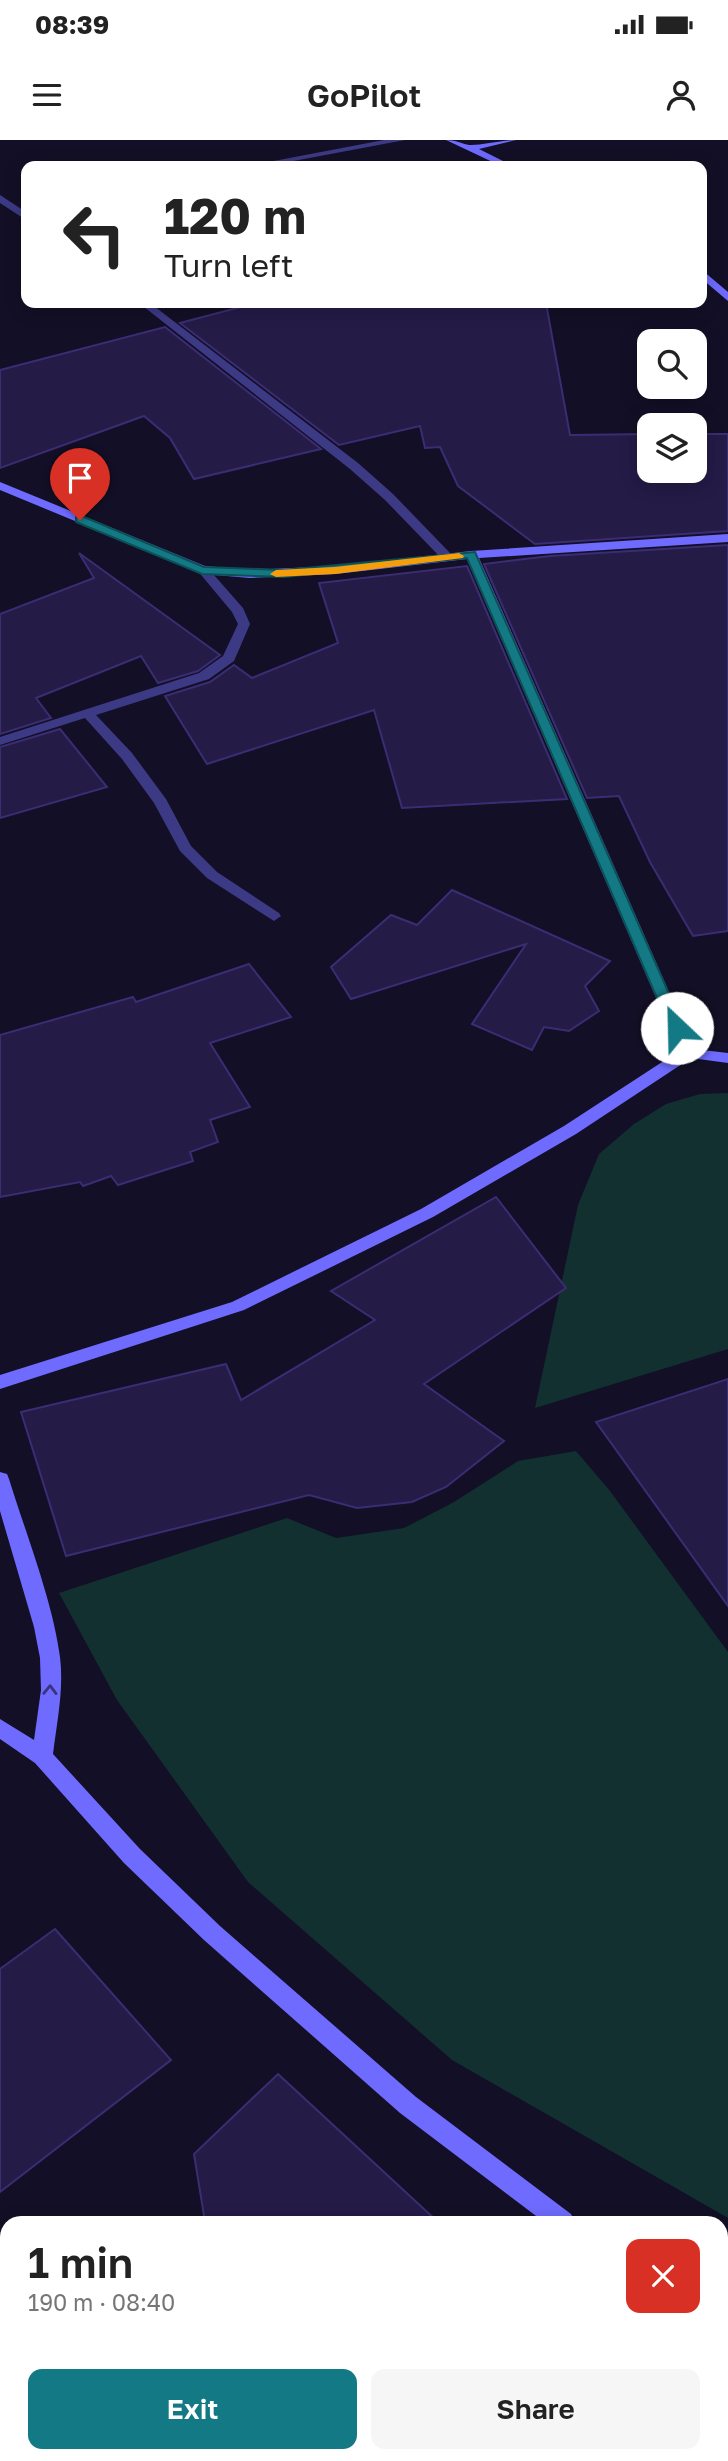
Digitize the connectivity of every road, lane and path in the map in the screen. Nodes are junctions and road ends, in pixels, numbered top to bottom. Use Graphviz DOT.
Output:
graph roads {
  1 [pos="400,140"];
  2 [pos="451,140"];
  3 [pos="511,140"];
  4 [pos="470,148"];
  5 [pos="311,161"];
  6 [pos="497,161"];
  7 [pos="0,198"];
  8 [pos="21,207"];
  9 [pos="14,209"];
  10 [pos="0,211"];
  11 [pos="21,214"];
  12 [pos="707,278"];
  13 [pos="728,298"];
  14 [pos="150,308"];
  15 [pos="0,486"];
  16 [pos="728,538"];
  17 [pos="471,555"];
  18 [pos="447,557"];
  19 [pos="202,570"];
  20 [pos="86,713"];
  21 [pos="0,741"];
  22 [pos="274,916"];
  23 [pos="688,1053"];
  24 [pos="728,1058"];
  25 [pos="0,1382"];
  26 [pos="0,1479"];
  27 [pos="0,1728"];
  28 [pos="42,1757"];
  29 [pos="555,2216"];
  1 -- 5 [label="street"];
  2 -- 4 [label="street"];
  3 -- 4 [label="street"];
  4 -- 6 [label="street"];
  7 -- 9 [label="street"];
  8 -- 9 [label="street"];
  9 -- 10 [label="street"];
  9 -- 11 [label="street"];
  12 -- 13 [label="street"];
  14 -- 18 [label="street"];
  15 -- 19 [label="street"];
  16 -- 17 [label="street"];
  17 -- 18 [label="street"];
  17 -- 23 [label="street"];
  18 -- 19 [label="street"];
  19 -- 20 [label="street"];
  20 -- 21 [label="street"];
  20 -- 22 [label="street"];
  23 -- 24 [label="street"];
  23 -- 25 [label="street"];
  28 -- 26 [label="street, one-way"];
  27 -- 28 [label="street"];
  28 -- 29 [label="street"];
}
